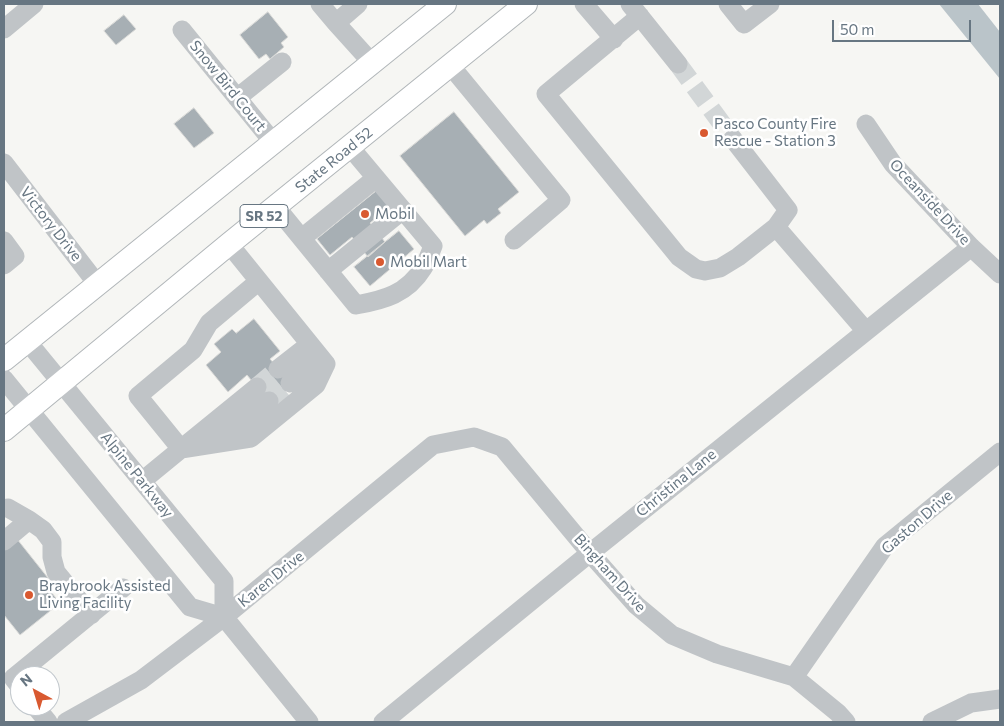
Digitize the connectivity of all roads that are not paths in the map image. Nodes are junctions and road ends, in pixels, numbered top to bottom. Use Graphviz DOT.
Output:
graph roads {
  1 [pos="34,4"];
  2 [pos="320,4"];
  3 [pos="358,4"];
  4 [pos="445,4"];
  5 [pos="526,4"];
  6 [pos="584,4"];
  7 [pos="728,4"];
  8 [pos="770,4"];
  9 [pos="635,10"];
  10 [pos="336,22"];
  11 [pos="4,29"];
  12 [pos="182,30"];
  13 [pos="614,39"];
  14 [pos="282,62"];
  15 [pos="372,64"];
  16 [pos="678,64"];
  17 [pos="450,65"];
  18 [pos="237,98"];
  19 [pos="866,124"];
  20 [pos="733,139"];
  21 [pos="273,142"];
  22 [pos="350,147"];
  23 [pos="6,171"];
  24 [pos="376,178"];
  25 [pos="276,207"];
  26 [pos="403,210"];
  27 [pos="776,227"];
  28 [pos="302,238"];
  29 [pos="514,240"];
  30 [pos="4,241"];
  31 [pos="229,244"];
  32 [pos="970,246"];
  33 [pos="4,265"];
  34 [pos="328,271"];
  35 [pos="1000,274"];
  36 [pos="259,281"];
  37 [pos="98,285"];
  38 [pos="865,330"];
  39 [pos="27,341"];
  40 [pos="315,350"];
  41 [pos="5,363"];
  42 [pos="62,383"];
  43 [pos="29,410"];
  44 [pos="4,430"];
  45 [pos="474,437"];
  46 [pos="224,442"];
  47 [pos="184,445"];
  48 [pos="1000,452"];
  49 [pos="142,481"];
  50 [pos="5,507"];
  51 [pos="29,520"];
  52 [pos="4,541"];
  53 [pos="590,553"];
  54 [pos="123,588"];
  55 [pos="91,614"];
  56 [pos="224,617"];
  57 [pos="28,666"];
  58 [pos="794,677"];
  59 [pos="1000,699"];
  60 [pos="66,722"];
  61 [pos="309,722"];
  62 [pos="384,722"];
  63 [pos="846,722"];
  64 [pos="932,722"];
  1 -- 11 [label="street"];
  2 -- 10 [label="street"];
  3 -- 10 [label="street"];
  4 -- 15 [label="main road"];
  5 -- 17 [label="main road, State Road 52 / SR 52"];
  6 -- 13 [label="street"];
  7 -- 8 [label="street"];
  9 -- 13 [label="street"];
  9 -- 16 [label="street"];
  10 -- 15 [label="street"];
  12 -- 18 [label="street, Snow Bird Court"];
  13 -- 27 [label="street"];
  14 -- 18 [label="street"];
  15 -- 21 [label="main road"];
  17 -- 22 [label="main road, State Road 52 / SR 52"];
  17 -- 29 [label="street"];
  18 -- 21 [label="street, Snow Bird Court"];
  19 -- 32 [label="street, Oceanside Drive"];
  20 -- 27 [label="street"];
  21 -- 37 [label="main road"];
  22 -- 24 [label="street"];
  22 -- 25 [label="main road, State Road 52 / SR 52"];
  23 -- 37 [label="street, Victory Drive"];
  24 -- 26 [label="street"];
  24 -- 28 [label="street"];
  25 -- 28 [label="street"];
  25 -- 31 [label="main road, State Road 52 / SR 52"];
  26 -- 34 [label="street"];
  26 -- 34 [label="street"];
  27 -- 38 [label="street"];
  28 -- 34 [label="street"];
  30 -- 33 [label="street"];
  31 -- 36 [label="street"];
  31 -- 42 [label="main road, State Road 52 / SR 52"];
  32 -- 35 [label="street, Oceanside Drive"];
  32 -- 38 [label="street, Christina Lane"];
  36 -- 40 [label="street"];
  36 -- 47 [label="street"];
  37 -- 39 [label="main road"];
  38 -- 53 [label="street, Christina Lane"];
  39 -- 41 [label="main road"];
  39 -- 42 [label="street, Alpine Parkway"];
  40 -- 40 [label="street"];
  40 -- 46 [label="street"];
  41 -- 43 [label="street"];
  42 -- 43 [label="main road, State Road 52 / SR 52"];
  42 -- 49 [label="street, Alpine Parkway"];
  43 -- 44 [label="main road, State Road 52 / SR 52"];
  43 -- 56 [label="street"];
  45 -- 53 [label="street, Bingham Drive"];
  45 -- 56 [label="street, Karen Drive"];
  46 -- 47 [label="street"];
  46 -- 47 [label="street"];
  47 -- 49 [label="street"];
  48 -- 58 [label="street, Gaston Drive"];
  49 -- 56 [label="street, Alpine Parkway"];
  50 -- 51 [label="street"];
  51 -- 52 [label="street"];
  51 -- 55 [label="street"];
  53 -- 58 [label="street, Bingham Drive"];
  53 -- 62 [label="street, Christina Lane"];
  54 -- 55 [label="street"];
  55 -- 57 [label="street"];
  56 -- 60 [label="street, Karen Drive"];
  56 -- 61 [label="street"];
  58 -- 63 [label="street, Bingham Drive"];
  59 -- 64 [label="street"];
}
